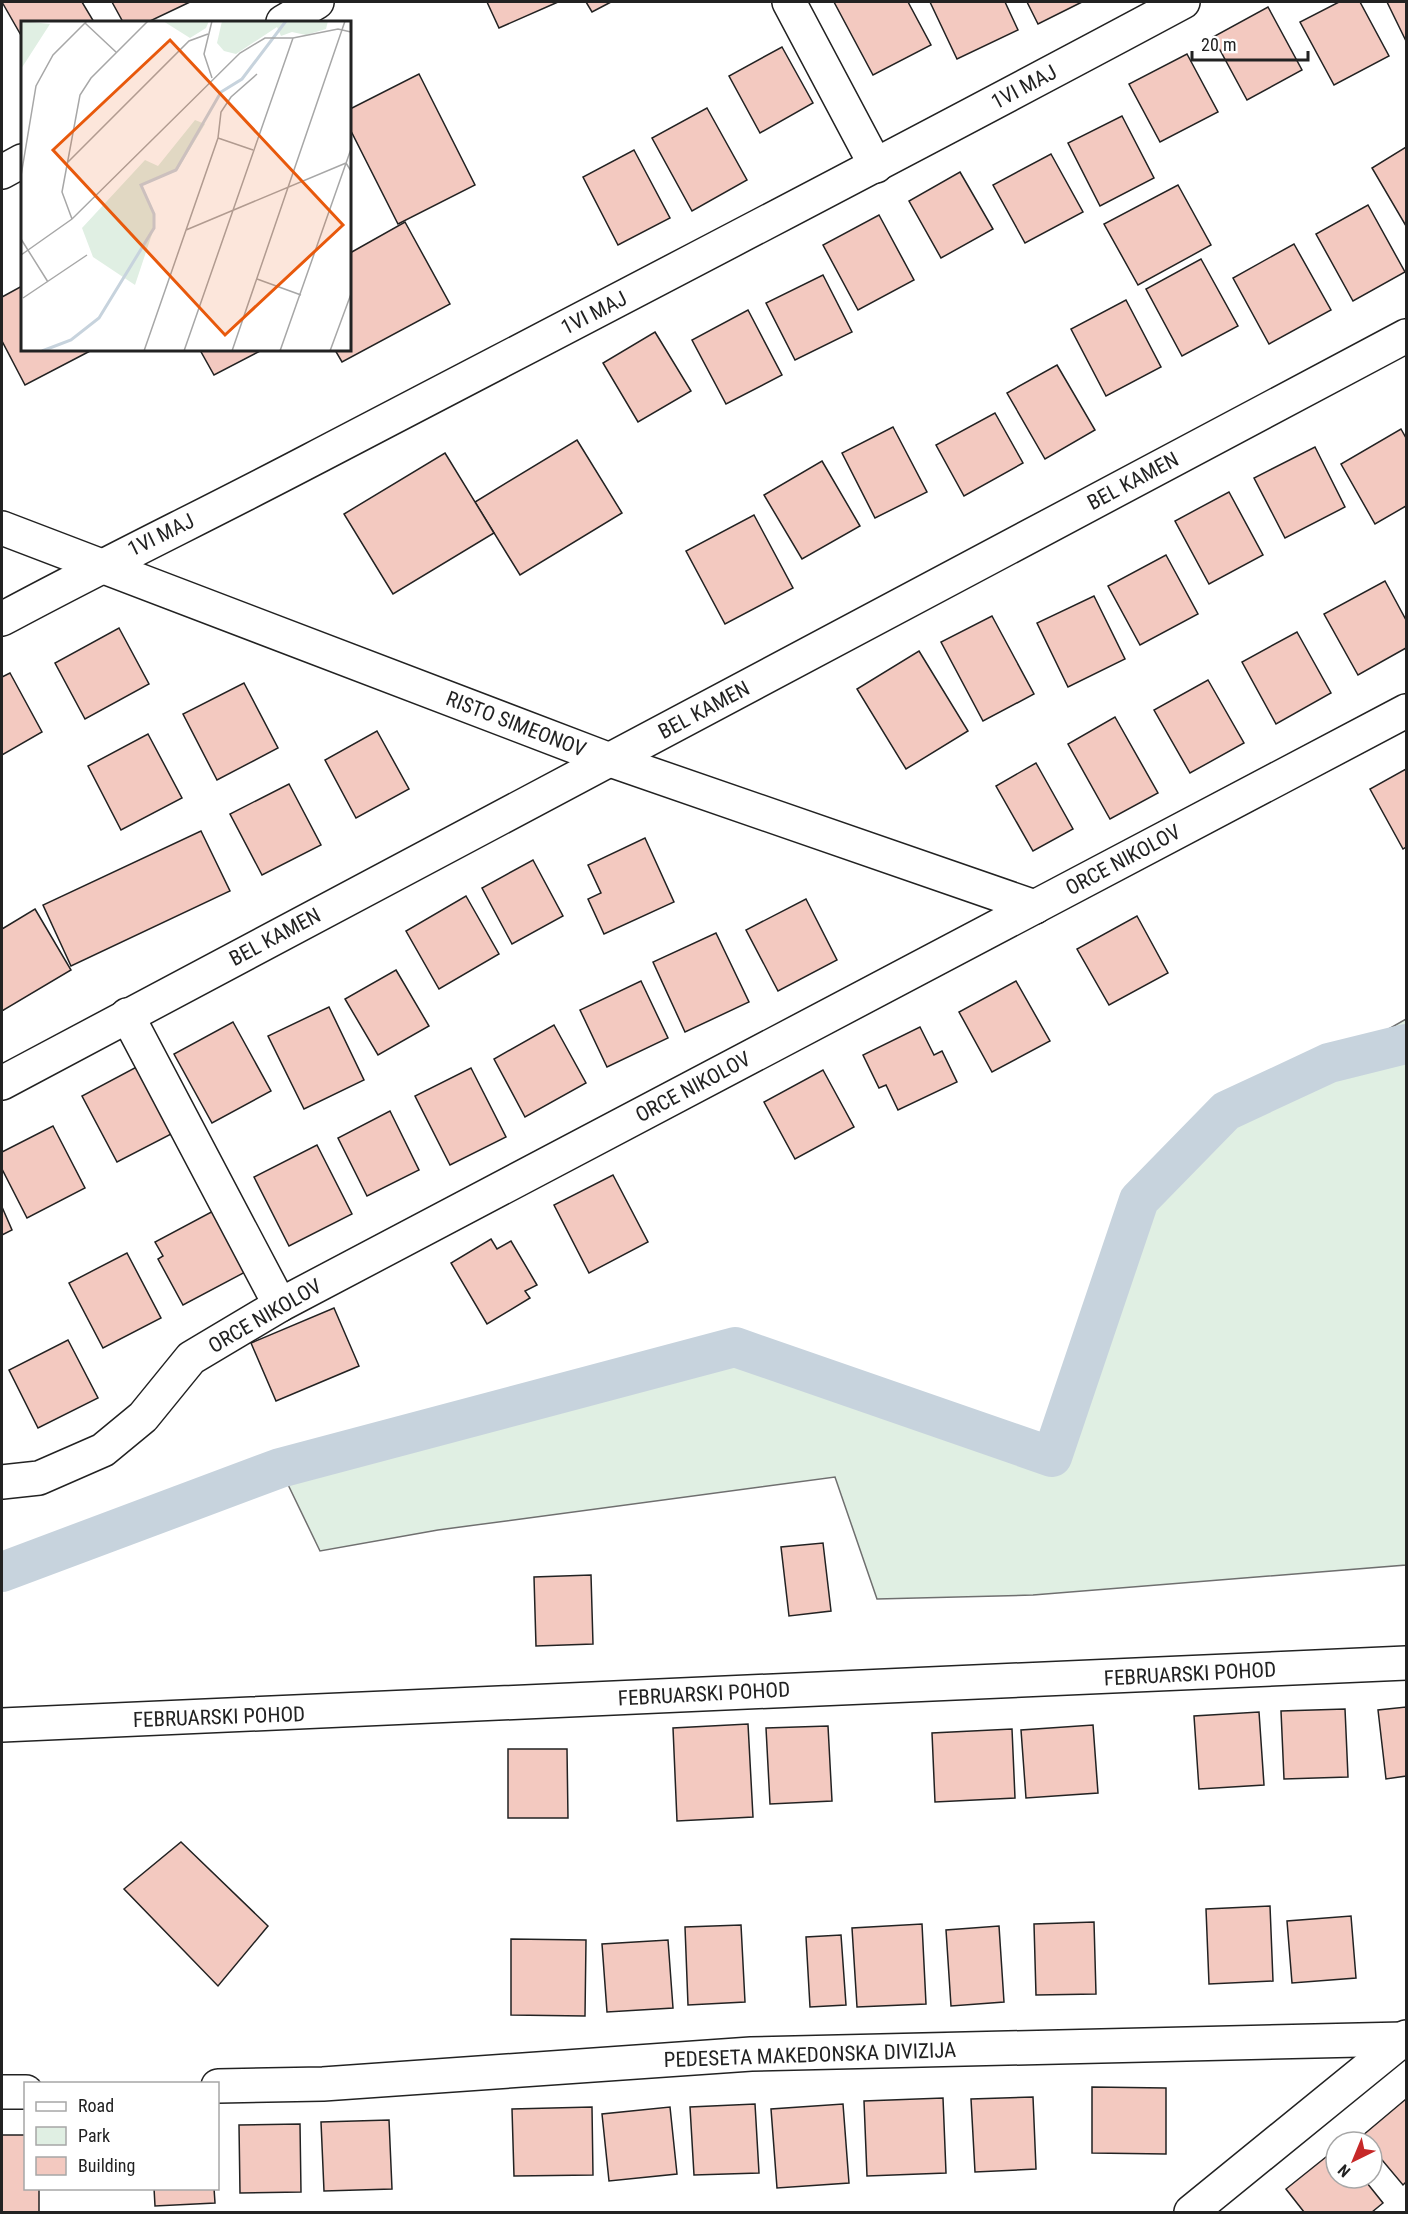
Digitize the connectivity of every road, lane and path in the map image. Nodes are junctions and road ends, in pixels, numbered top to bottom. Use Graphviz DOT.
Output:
graph roads {
  1 [pos="317,2"];
  2 [pos="789,2"];
  3 [pos="1183,2"];
  4 [pos="285,21"];
  5 [pos="21,162"];
  6 [pos="876,166"];
  7 [pos="2,172"];
  8 [pos="1407,336"];
  9 [pos="2,528"];
  10 [pos="101,565"];
  11 [pos="2,619"];
  12 [pos="1407,711"];
  13 [pos="610,760"];
  14 [pos="1035,907"];
  15 [pos="127,1015"];
  16 [pos="2,1083"];
  17 [pos="280,1305"];
  18 [pos="2,1482"];
  19 [pos="1407,1663"];
  20 [pos="2,1725"];
  21 [pos="1405,2038"];
  22 [pos="219,2086"];
  23 [pos="2,2092"];
  24 [pos="24,2092"];
  25 [pos="1191,2212"];
  1 -- 4 [label="street"];
  2 -- 6 [label="street"];
  3 -- 6 [label="street, 1VI MAJ"];
  5 -- 7 [label="street"];
  6 -- 10 [label="street, 1VI MAJ"];
  8 -- 13 [label="street, BEL KAMEN"];
  9 -- 10 [label="street, RISTO SIMEONOV"];
  10 -- 11 [label="street, 1VI MAJ"];
  10 -- 13 [label="street, RISTO SIMEONOV"];
  12 -- 14 [label="street, ORCE NIKOLOV"];
  13 -- 14 [label="street, RISTO SIMEONOV"];
  13 -- 15 [label="street, BEL KAMEN"];
  14 -- 17 [label="street, ORCE NIKOLOV"];
  15 -- 16 [label="street, BEL KAMEN"];
  15 -- 17 [label="street"];
  17 -- 18 [label="street, ORCE NIKOLOV"];
  19 -- 20 [label="street, FEBRUARSKI POHOD"];
  21 -- 22 [label="street, PEDESETA MAKEDONSKA DIVIZIJA"];
  21 -- 25 [label="street"];
  23 -- 24 [label="street"];
}
